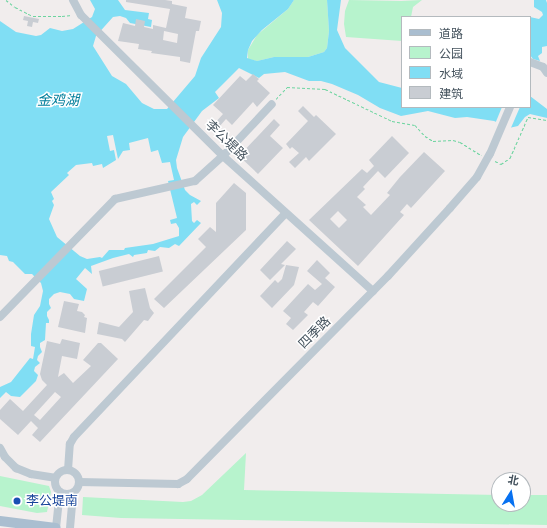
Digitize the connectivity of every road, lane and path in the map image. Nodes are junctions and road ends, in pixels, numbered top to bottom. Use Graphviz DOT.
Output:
graph roads {
  1 [pos="72,0"];
  2 [pos="7,1"];
  3 [pos="79,13"];
  4 [pos="531,62"];
  5 [pos="543,65"];
  6 [pos="547,73"];
  7 [pos="272,104"];
  8 [pos="510,108"];
  9 [pos="547,120"];
  10 [pos="223,156"];
  11 [pos="487,159"];
  12 [pos="286,213"];
  13 [pos="373,291"];
  14 [pos="0,317"];
  15 [pos="0,448"];
  16 [pos="68,470"];
  17 [pos="55,478"];
  18 [pos="79,482"];
  19 [pos="60,492"];
  20 [pos="73,493"];
  21 [pos="0,521"];
  22 [pos="56,528"];
  23 [pos="70,528"];
  1 -- 3 [label="street, 李公堤路"];
  2 -- 3 [label="path"];
  3 -- 10 [label="street, 李公堤路"];
  4 -- 5 [label="street"];
  5 -- 6 [label="street"];
  7 -- 10 [label="street"];
  7 -- 11 [label="path"];
  8 -- 11 [label="street, 四季路"];
  9 -- 11 [label="path"];
  10 -- 12 [label="street, 李公堤路"];
  10 -- 14 [label="street"];
  11 -- 13 [label="street, 四季路"];
  12 -- 13 [label="street, 李公堤路"];
  12 -- 16 [label="street"];
  13 -- 18 [label="street, 四季路"];
  15 -- 17 [label="street"];
  16 -- 17 [label="street"];
  16 -- 18 [label="street"];
  17 -- 19 [label="street"];
  18 -- 20 [label="street"];
  19 -- 20 [label="street"];
  19 -- 22 [label="street"];
  20 -- 23 [label="street"];
  21 -- 22 [label="main road"];
}
